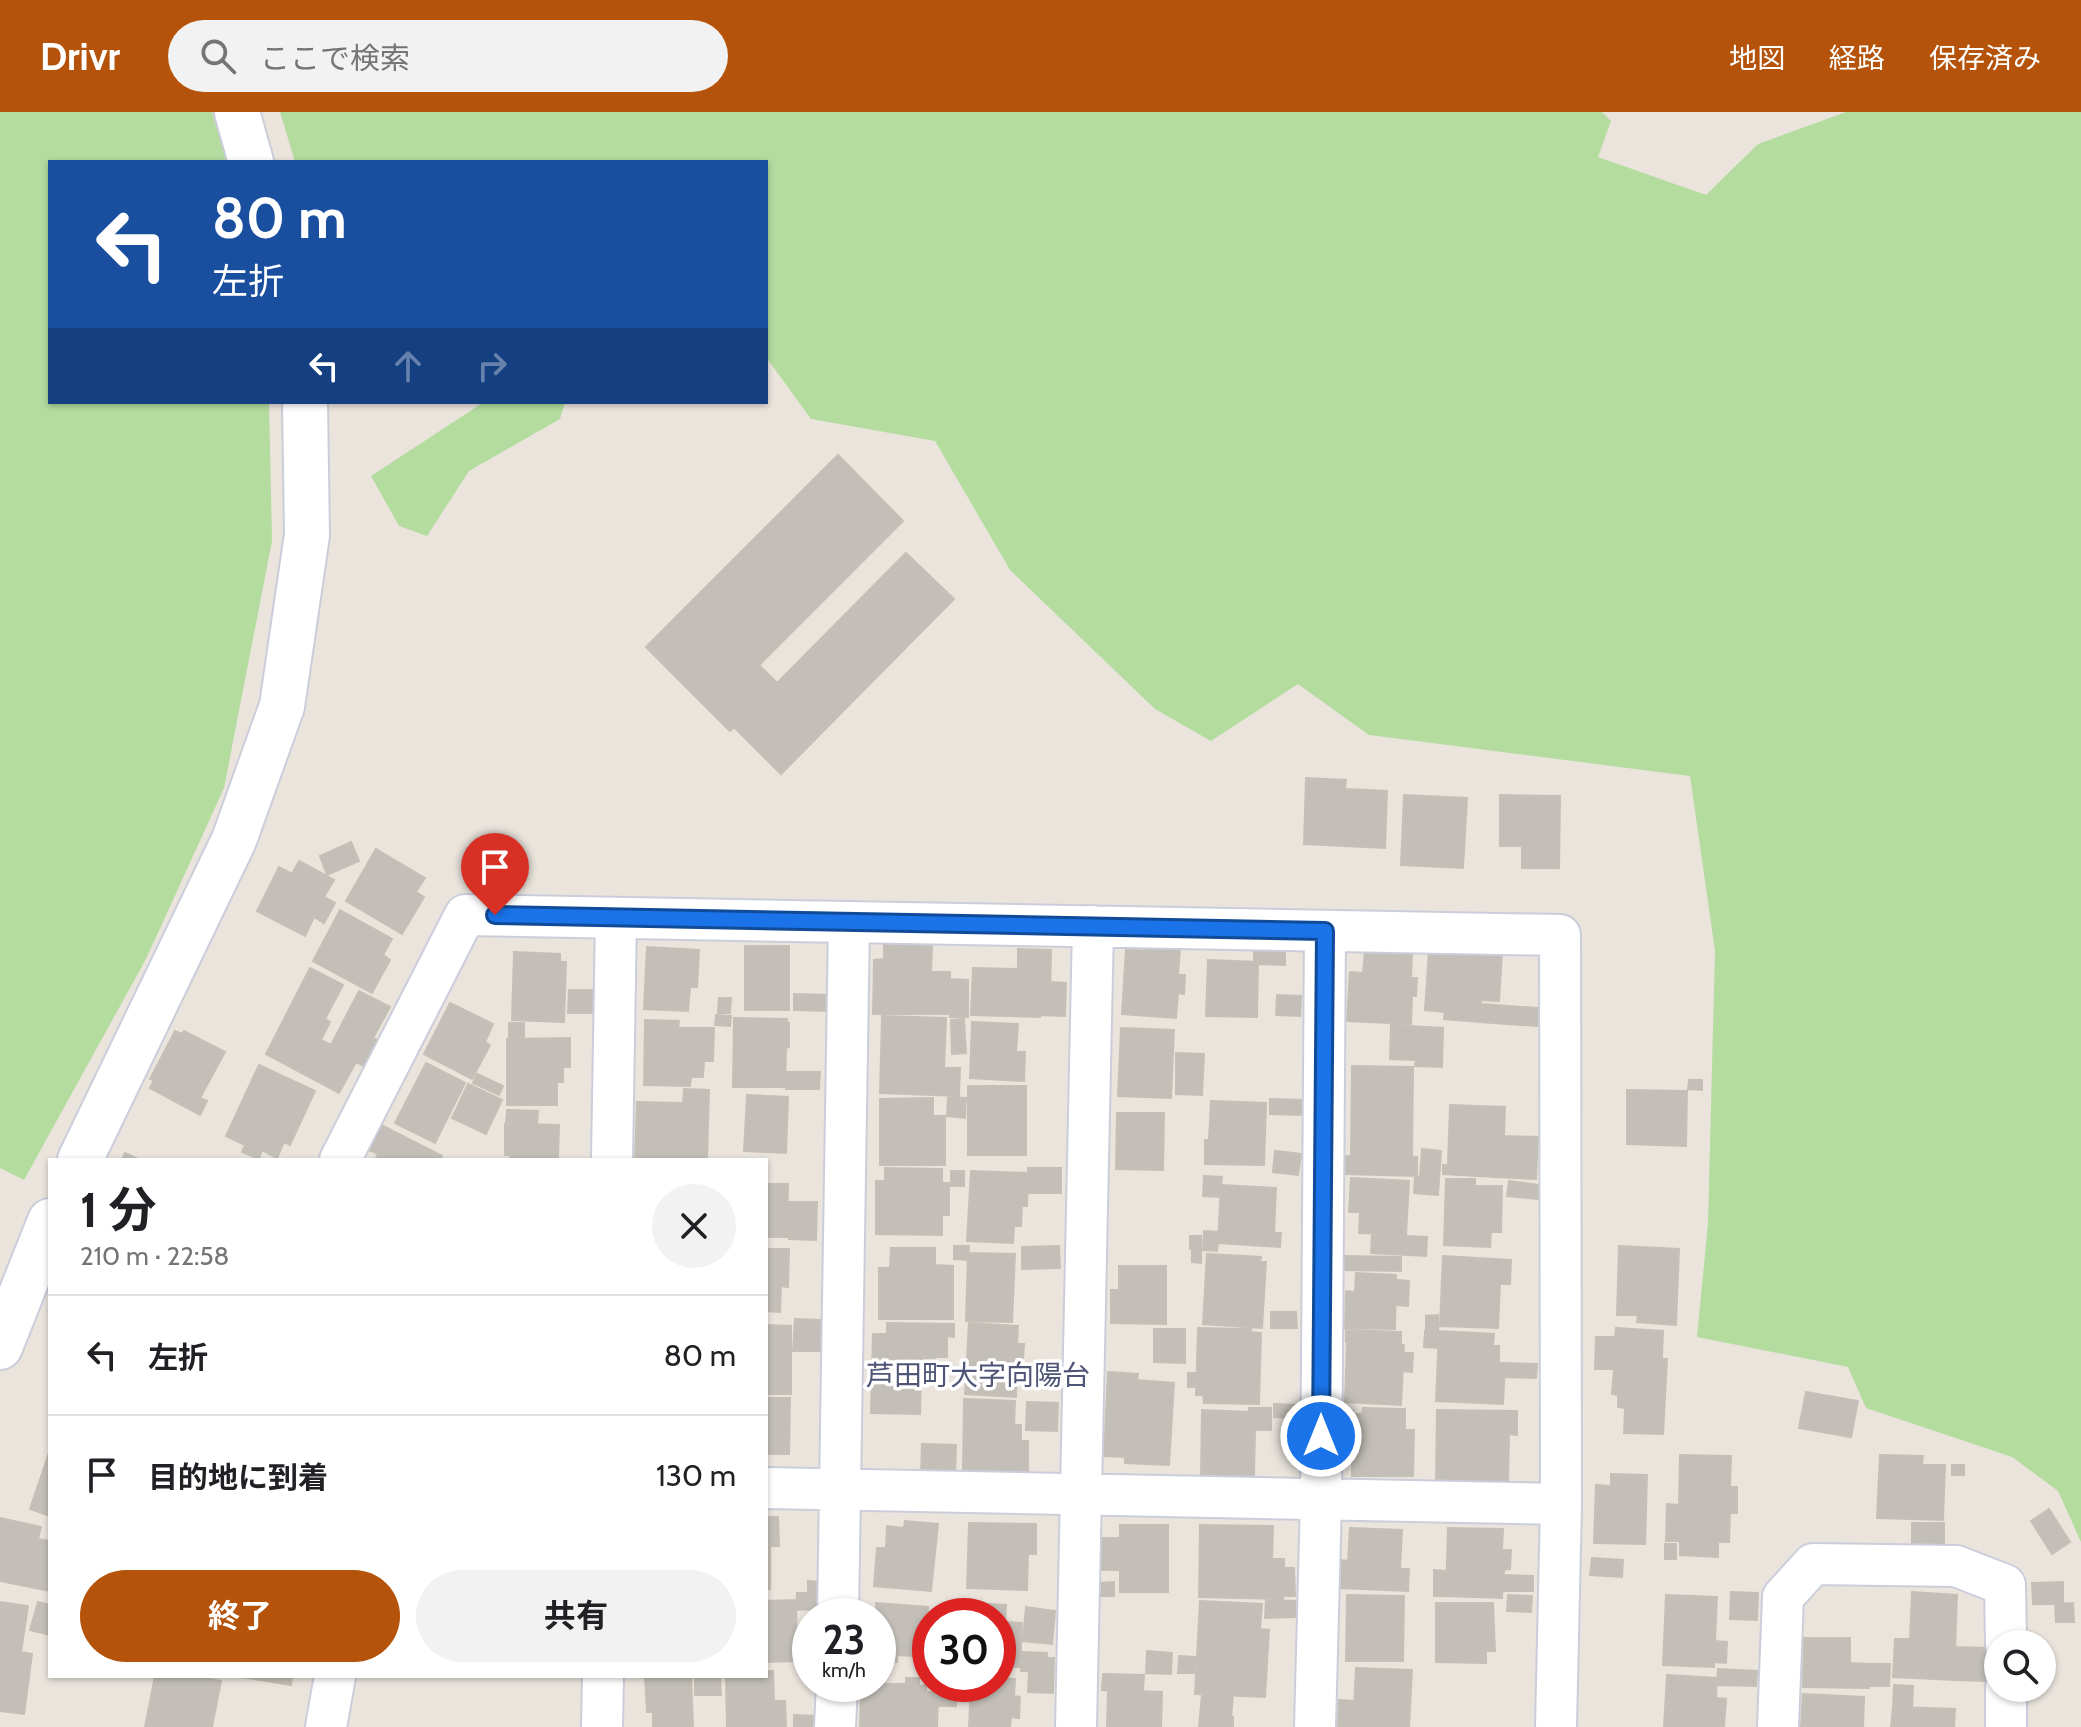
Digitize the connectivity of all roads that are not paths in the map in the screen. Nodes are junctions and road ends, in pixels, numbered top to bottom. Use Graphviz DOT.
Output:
graph roads {
  1 [pos="237,112"];
  2 [pos="250,160"];
  3 [pos="305,404"];
  4 [pos="616,918"];
  5 [pos="849,922"];
  6 [pos="1093,926"];
  7 [pos="1325,931"];
  8 [pos="81,1158"];
  9 [pos="341,1158"];
  10 [pos="612,1158"];
  11 [pos="47,1234"];
  12 [pos="0,1347"];
  13 [pos="768,1488"];
  14 [pos="842,1489"];
  15 [pos="1082,1494"];
  16 [pos="1321,1500"];
  17 [pos="1561,1504"];
  18 [pos="839,1598"];
  19 [pos="2006,1630"];
  20 [pos="335,1678"];
  21 [pos="603,1678"];
  22 [pos="836,1702"];
  23 [pos="2006,1702"];
  24 [pos="326,1727"];
  25 [pos="602,1727"];
  26 [pos="835,1727"];
  27 [pos="1076,1727"];
  28 [pos="1315,1727"];
  29 [pos="1556,1727"];
  30 [pos="1778,1727"];
  31 [pos="2006,1727"];
  1 -- 2 [label="street"];
  3 -- 8 [label="street"];
  4 -- 5 [label="street"];
  4 -- 9 [label="street"];
  4 -- 10 [label="street"];
  5 -- 6 [label="street"];
  5 -- 14 [label="street"];
  6 -- 7 [label="street"];
  6 -- 15 [label="street"];
  7 -- 16 [label="street"];
  7 -- 17 [label="street"];
  11 -- 12 [label="street"];
  13 -- 14 [label="street"];
  14 -- 15 [label="street"];
  14 -- 18 [label="street"];
  15 -- 16 [label="street"];
  15 -- 27 [label="street"];
  16 -- 17 [label="street"];
  16 -- 28 [label="street"];
  17 -- 29 [label="street"];
  19 -- 30 [label="street"];
  20 -- 24 [label="street"];
  21 -- 25 [label="street"];
  22 -- 26 [label="street"];
  23 -- 31 [label="street"];
}
